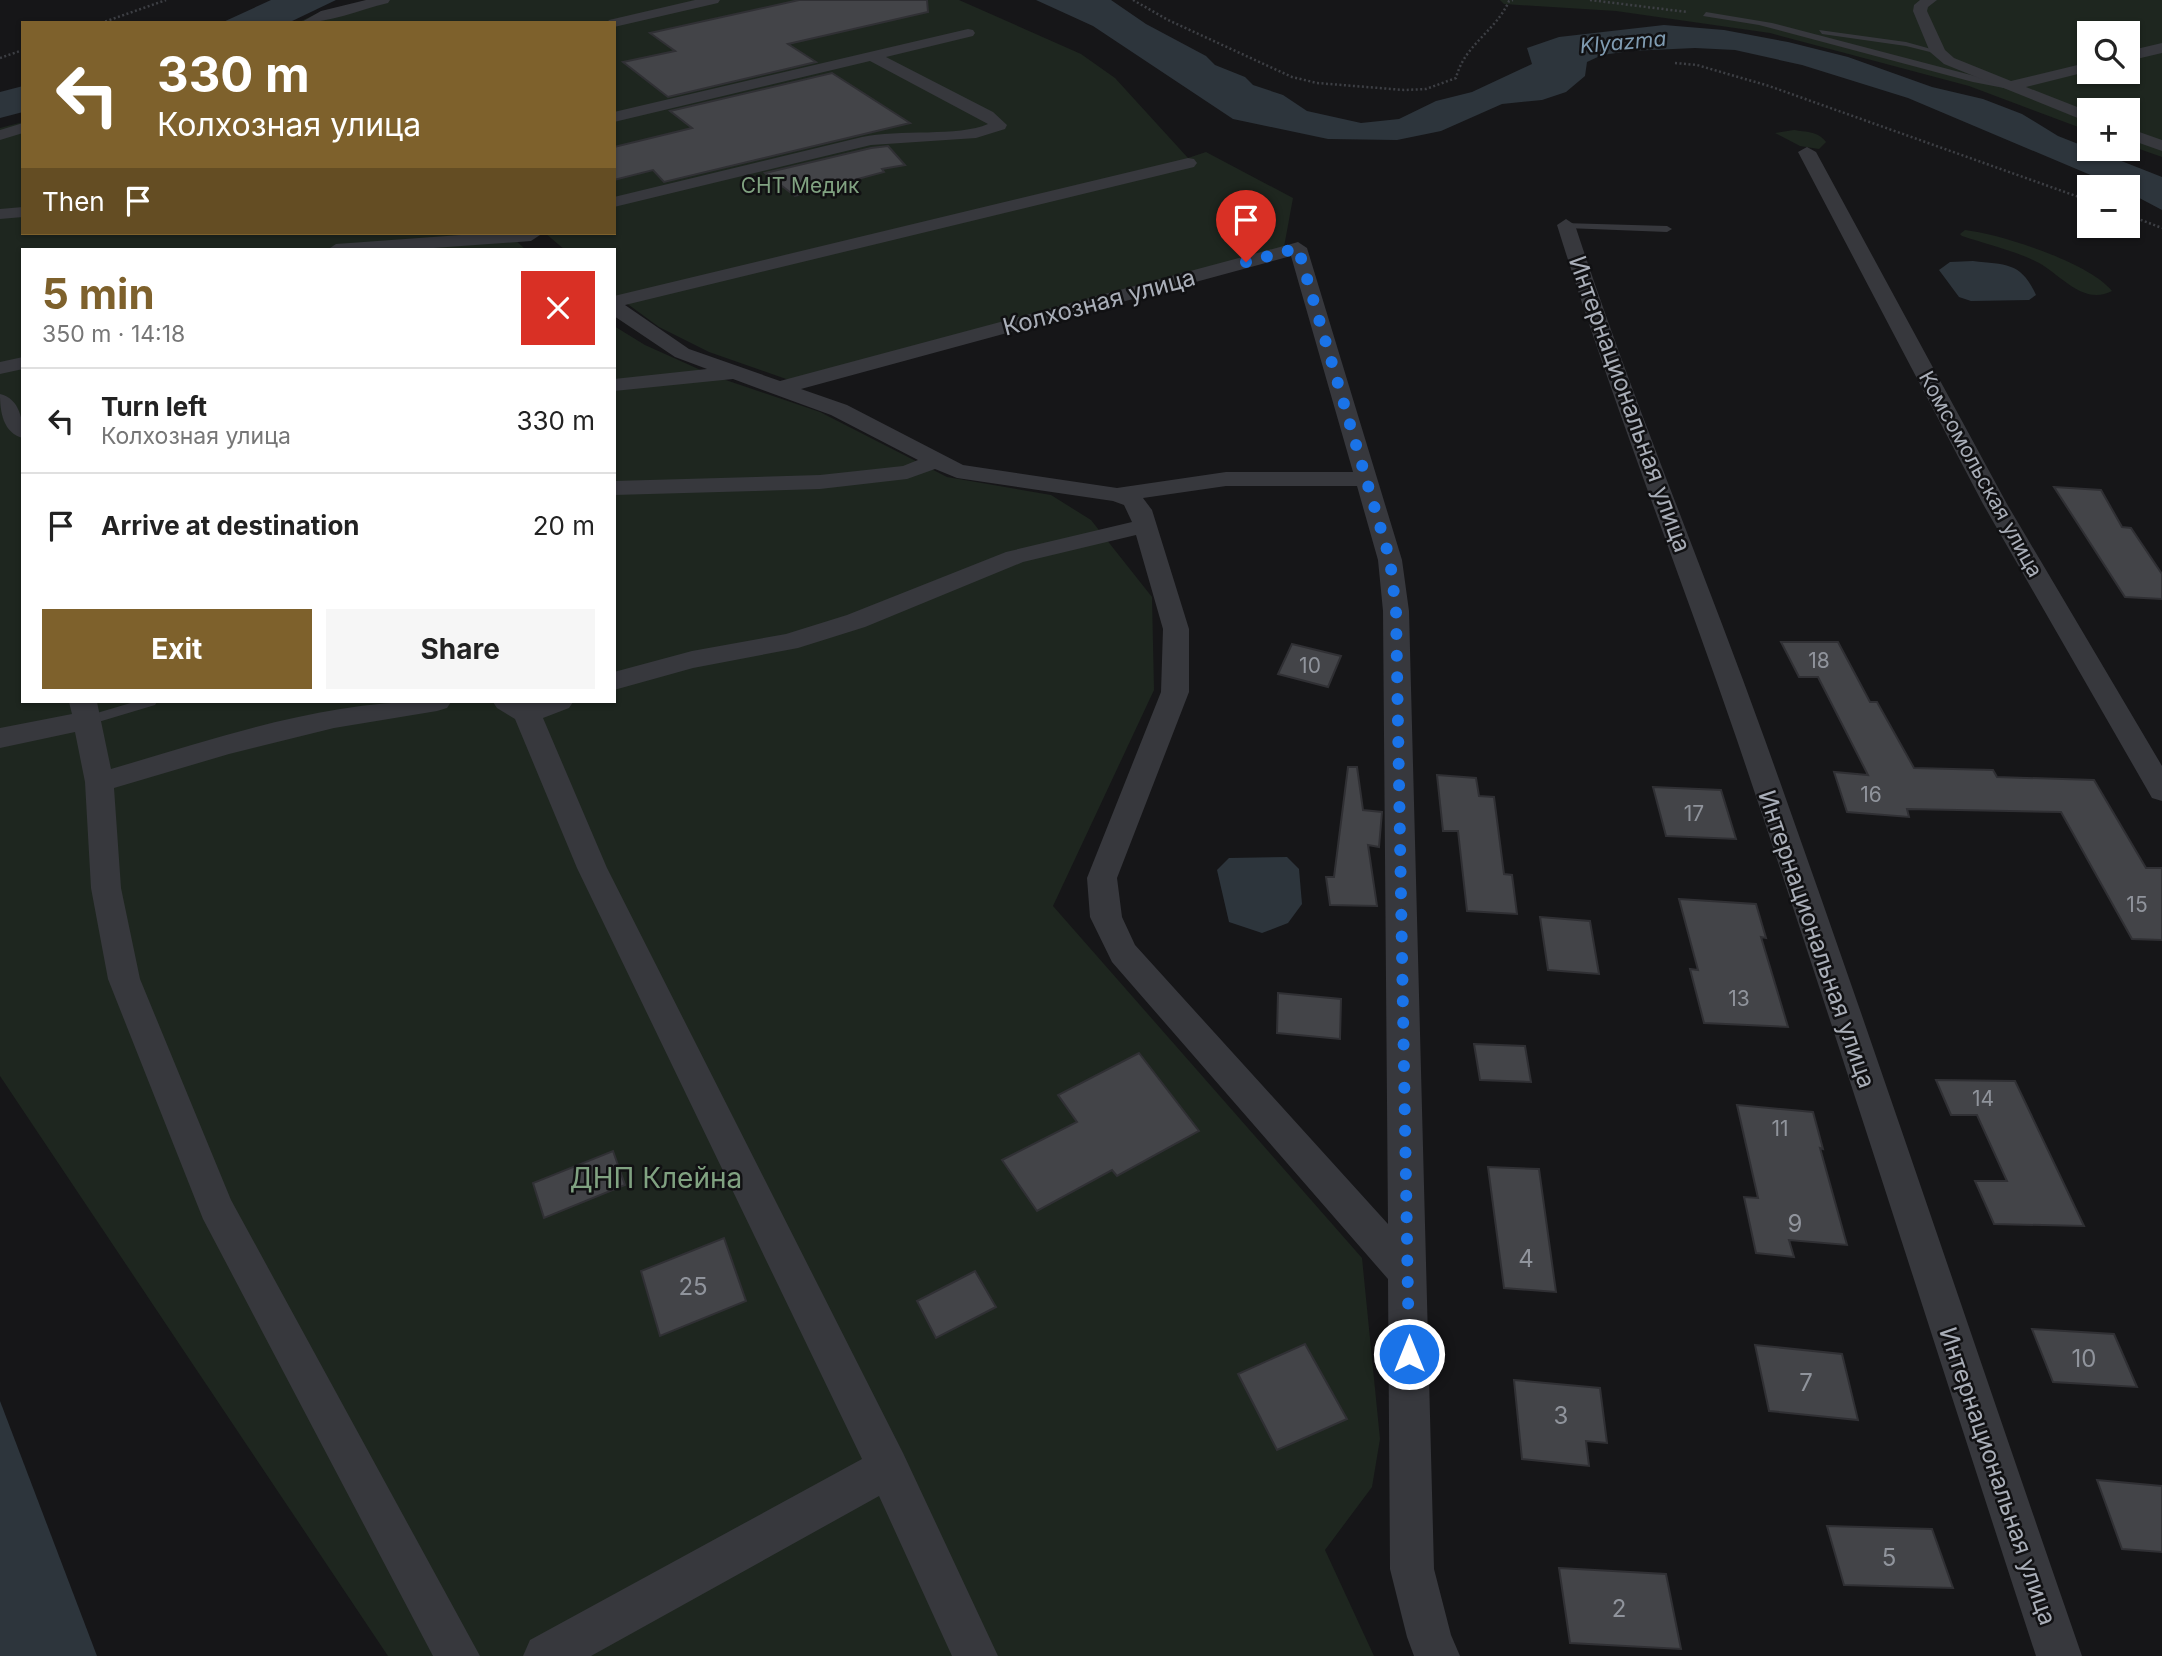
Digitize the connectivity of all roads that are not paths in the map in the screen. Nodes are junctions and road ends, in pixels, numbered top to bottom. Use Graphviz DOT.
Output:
graph roads {
  1 [pos="383,0"];
  2 [pos="713,0"];
  3 [pos="1930,0"];
  4 [pos="1706,15"];
  5 [pos="311,21"];
  6 [pos="616,23"];
  7 [pos="1762,24"];
  8 [pos="968,33"];
  9 [pos="2162,48"];
  10 [pos="1938,52"];
  11 [pos="2140,54"];
  12 [pos="872,57"];
  13 [pos="2077,69"];
  14 [pos="2009,86"];
  15 [pos="2077,113"];
  16 [pos="616,117"];
  17 [pos="21,129"];
  18 [pos="0,135"];
  19 [pos="2140,138"];
  20 [pos="2162,146"];
  21 [pos="1807,152"];
  22 [pos="1188,163"];
  23 [pos="616,202"];
  24 [pos="21,212"];
  25 [pos="0,215"];
  26 [pos="1566,225"];
  27 [pos="1667,229"];
  28 [pos="518,235"];
  29 [pos="531,235"];
  30 [pos="360,248"];
  31 [pos="547,248"];
  32 [pos="616,302"];
  33 [pos="616,308"];
  34 [pos="21,363"];
  35 [pos="0,368"];
  36 [pos="734,372"];
  37 [pos="616,385"];
  38 [pos="779,388"];
  39 [pos="1,404"];
  40 [pos="21,429"];
  41 [pos="935,461"];
  42 [pos="1368,479"];
  43 [pos="616,488"];
  44 [pos="1117,495"];
  45 [pos="1144,526"];
  46 [pos="616,680"];
  47 [pos="143,703"];
  48 [pos="431,703"];
  49 [pos="531,706"];
  50 [pos="84,711"];
  51 [pos="0,738"];
  52 [pos="99,782"];
  53 [pos="2162,791"];
  54 [pos="1408,1274"];
  55 [pos="888,1468"];
  56 [pos="457,1656"];
  57 [pos="546,1656"];
  58 [pos="975,1656"];
  59 [pos="1437,1656"];
  60 [pos="2059,1656"];
  1 -- 5 [label="street"];
  2 -- 6 [label="street"];
  3 -- 10 [label="street"];
  4 -- 7 [label="lane"];
  7 -- 10 [label="lane"];
  7 -- 14 [label="lane"];
  8 -- 12 [label="street"];
  9 -- 11 [label="street"];
  10 -- 14 [label="street"];
  12 -- 16 [label="street"];
  12 -- 23 [label="street"];
  13 -- 14 [label="street"];
  14 -- 15 [label="street"];
  17 -- 18 [label="street"];
  19 -- 20 [label="street"];
  21 -- 53 [label="street, Комсомольская улица"];
  22 -- 32 [label="street"];
  24 -- 25 [label="street"];
  26 -- 27 [label="lane"];
  26 -- 60 [label="street, Интернациональная улица"];
  28 -- 30 [label="street"];
  29 -- 31 [label="street"];
  33 -- 36 [label="street"];
  34 -- 35 [label="street"];
  36 -- 37 [label="street"];
  36 -- 38 [label="street"];
  38 -- 41 [label="street"];
  38 -- 42 [label="street, Колхозная улица"];
  39 -- 40 [label="street"];
  41 -- 43 [label="street"];
  41 -- 44 [label="street"];
  42 -- 44 [label="street"];
  42 -- 54 [label="street, Колхозная улица"];
  44 -- 45 [label="street"];
  45 -- 46 [label="street"];
  45 -- 54 [label="street"];
  47 -- 50 [label="lane"];
  48 -- 52 [label="street"];
  49 -- 55 [label="street"];
  50 -- 51 [label="street"];
  50 -- 52 [label="street"];
  52 -- 56 [label="street"];
  54 -- 59 [label="street, Колхозная улица"];
  55 -- 57 [label="street"];
  55 -- 58 [label="street"];
}
